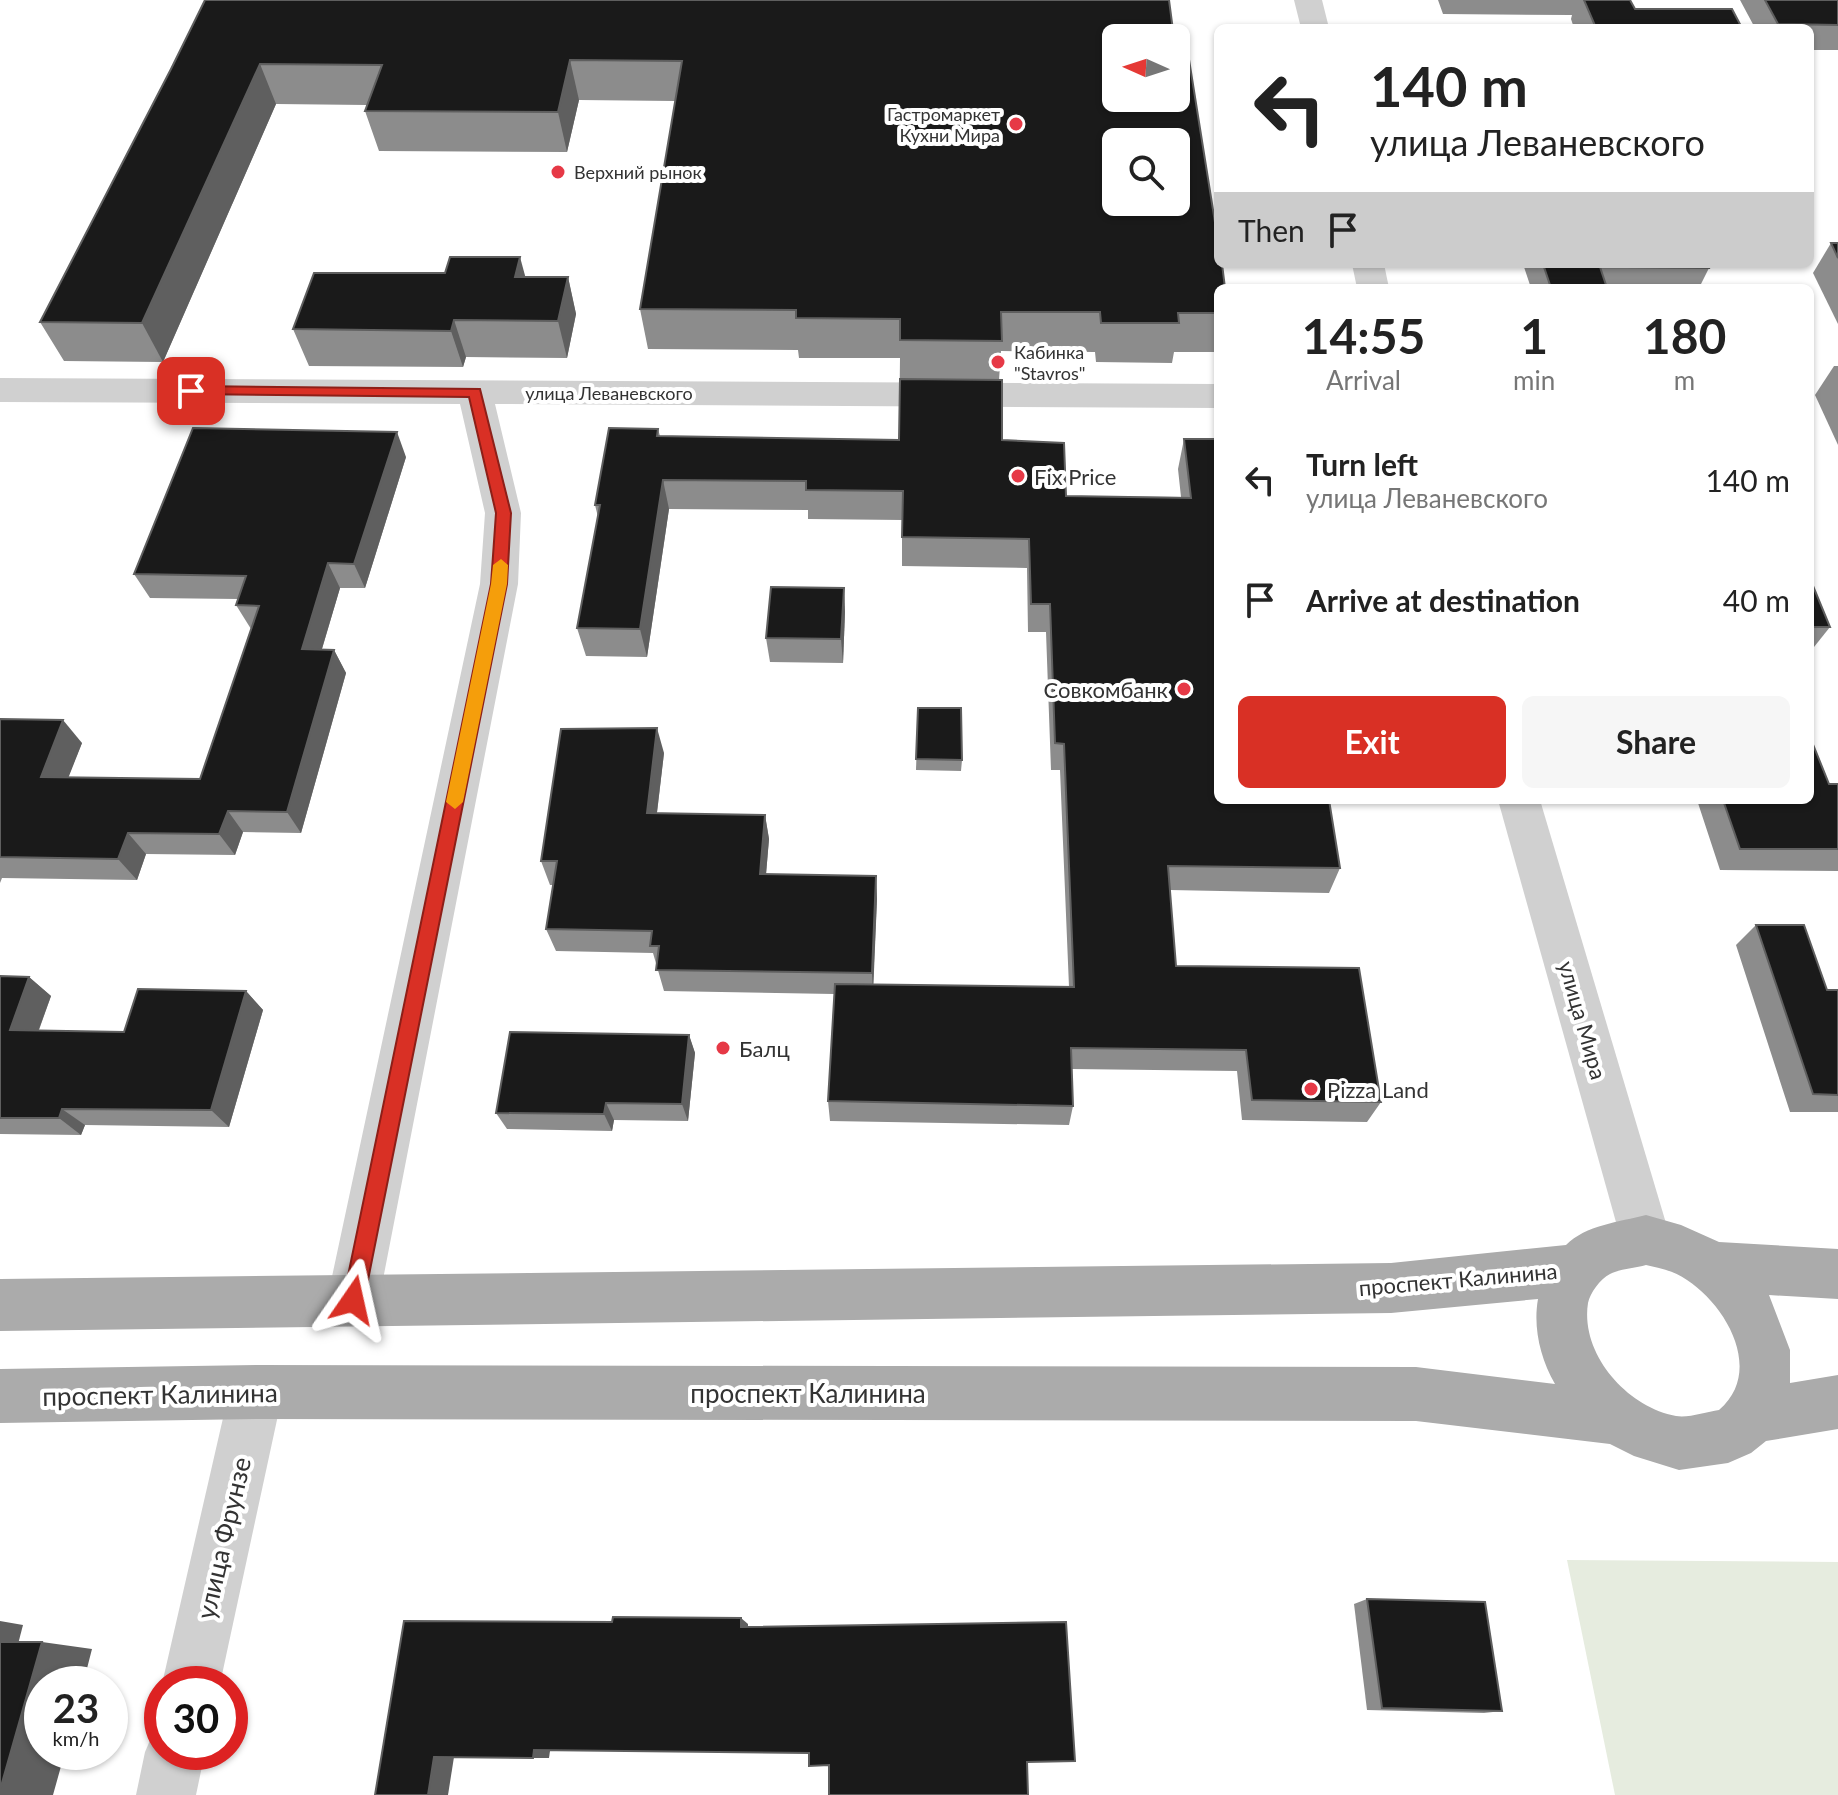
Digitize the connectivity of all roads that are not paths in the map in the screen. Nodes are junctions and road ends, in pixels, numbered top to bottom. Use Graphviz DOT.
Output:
graph roads {
  1 [pos="1308,0"];
  2 [pos="1314,24"];
  3 [pos="0,390"];
  4 [pos="475,393"];
  5 [pos="1214,396"];
  6 [pos="1520,804"];
  7 [pos="1646,1240"];
  8 [pos="1712,1267"];
  9 [pos="1572,1270"];
  10 [pos="1838,1274"];
  11 [pos="353,1300"];
  12 [pos="0,1305"];
  13 [pos="256,1392"];
  14 [pos="0,1396"];
  15 [pos="1838,1402"];
  16 [pos="1753,1416"];
  17 [pos="1615,1418"];
  18 [pos="195,1666"];
  19 [pos="171,1770"];
  20 [pos="166,1795"];
  1 -- 2 [label="street"];
  3 -- 4 [label="street, улица Леваневского"];
  4 -- 5 [label="street, улица Леваневского"];
  4 -- 11 [label="street"];
  6 -- 7 [label="street, улица Мира"];
  7 -- 8 [label="main road, проспект Калинина"];
  7 -- 9 [label="main road, проспект Калинина"];
  8 -- 10 [label="main road, проспект Калинина"];
  8 -- 16 [label="main road, проспект Калинина"];
  9 -- 11 [label="main road, проспект Калинина"];
  9 -- 17 [label="main road, проспект Калинина"];
  11 -- 12 [label="main road, проспект Калинина"];
  13 -- 14 [label="main road, проспект Калинина"];
  13 -- 17 [label="main road, проспект Калинина"];
  13 -- 18 [label="street, улица Фрунзе"];
  15 -- 16 [label="main road, проспект Калинина"];
  16 -- 17 [label="main road, проспект Калинина"];
  19 -- 20 [label="street"];
}
